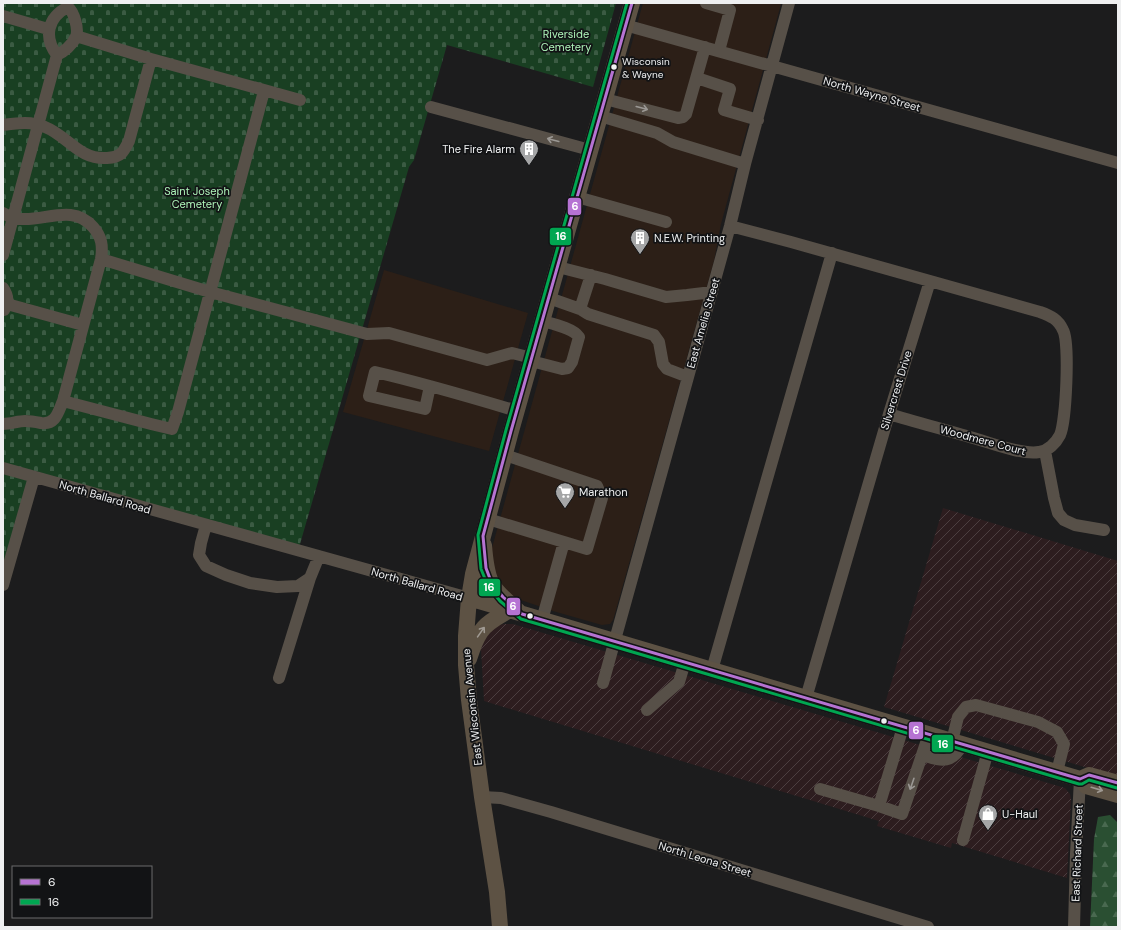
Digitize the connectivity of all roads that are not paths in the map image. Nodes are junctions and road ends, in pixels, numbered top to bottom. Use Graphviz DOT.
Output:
graph roads {
  1 [pos="632,3"];
  2 [pos="706,3"];
  3 [pos="789,3"];
  4 [pos="68,5"];
  5 [pos="3,16"];
  6 [pos="625,25"];
  7 [pos="48,29"];
  8 [pos="76,36"];
  9 [pos="705,47"];
  10 [pos="719,51"];
  11 [pos="57,55"];
  12 [pos="151,59"];
  13 [pos="772,67"];
  14 [pos="697,78"];
  15 [pos="264,91"];
  16 [pos="605,98"];
  17 [pos="300,100"];
  18 [pos="431,107"];
  19 [pos="600,116"];
  20 [pos="758,120"];
  21 [pos="38,124"];
  22 [pos="3,125"];
  23 [pos="590,150"];
  24 [pos="1118,163"];
  25 [pos="745,164"];
  26 [pos="577,197"];
  27 [pos="8,216"];
  28 [pos="666,222"];
  29 [pos="730,226"];
  30 [pos="832,253"];
  31 [pos="3,255"];
  32 [pos="101,259"];
  33 [pos="558,267"];
  34 [pos="591,275"];
  35 [pos="930,281"];
  36 [pos="3,288"];
  37 [pos="210,292"];
  38 [pos="712,292"];
  39 [pos="549,298"];
  40 [pos="5,307"];
  41 [pos="580,309"];
  42 [pos="542,321"];
  43 [pos="83,325"];
  44 [pos="531,359"];
  45 [pos="688,377"];
  46 [pos="430,386"];
  47 [pos="63,401"];
  48 [pos="517,411"];
  49 [pos="889,414"];
  50 [pos="3,424"];
  51 [pos="1045,450"];
  52 [pos="505,456"];
  53 [pos="3,468"];
  54 [pos="31,476"];
  55 [pos="488,519"];
  56 [pos="206,525"];
  57 [pos="1104,530"];
  58 [pos="483,536"];
  59 [pos="564,542"];
  60 [pos="319,556"];
  61 [pos="310,578"];
  62 [pos="3,585"];
  63 [pos="469,598"];
  64 [pos="516,612"];
  65 [pos="542,620"];
  66 [pos="614,642"];
  67 [pos="685,662"];
  68 [pos="466,665"];
  69 [pos="712,670"];
  70 [pos="279,678"];
  71 [pos="603,683"];
  72 [pos="806,698"];
  73 [pos="647,710"];
  74 [pos="903,726"];
  75 [pos="929,734"];
  76 [pos="958,743"];
  77 [pos="988,752"];
  78 [pos="922,755"];
  79 [pos="1057,772"];
  80 [pos="1080,779"];
  81 [pos="1118,783"];
  82 [pos="820,789"];
  83 [pos="1118,795"];
  84 [pos="482,796"];
  85 [pos="879,806"];
  86 [pos="963,840"];
  87 [pos="500,927"];
  88 [pos="928,927"];
  89 [pos="1074,927"];
  1 -- 6 [label="main road, East Wisconsin Avenue"];
  2 -- 10 [label="street"];
  3 -- 13 [label="street, East Amelia Street"];
  4 -- 7 [label="street"];
  4 -- 8 [label="street"];
  5 -- 7 [label="street"];
  6 -- 9 [label="street, North Wayne Street"];
  6 -- 16 [label="main road, East Wisconsin Avenue"];
  7 -- 11 [label="street"];
  8 -- 11 [label="street"];
  8 -- 12 [label="street"];
  9 -- 10 [label="street, North Wayne Street"];
  9 -- 14 [label="street"];
  10 -- 13 [label="street, North Wayne Street"];
  11 -- 21 [label="street"];
  12 -- 15 [label="street"];
  12 -- 21 [label="street"];
  13 -- 20 [label="street, East Amelia Street"];
  13 -- 24 [label="street, North Wayne Street"];
  16 -- 14 [label="street, one-way"];
  14 -- 20 [label="street"];
  15 -- 17 [label="street"];
  15 -- 37 [label="street"];
  16 -- 19 [label="main road, East Wisconsin Avenue"];
  23 -- 18 [label="street, one-way"];
  19 -- 23 [label="main road, East Wisconsin Avenue"];
  19 -- 25 [label="street"];
  20 -- 25 [label="street, East Amelia Street"];
  21 -- 22 [label="street"];
  21 -- 27 [label="street"];
  23 -- 26 [label="main road, East Wisconsin Avenue"];
  25 -- 29 [label="street, East Amelia Street"];
  26 -- 28 [label="street"];
  26 -- 33 [label="main road, East Wisconsin Avenue"];
  27 -- 31 [label="street"];
  27 -- 32 [label="street"];
  29 -- 30 [label="street"];
  29 -- 38 [label="street, East Amelia Street"];
  30 -- 35 [label="street"];
  30 -- 69 [label="street"];
  32 -- 37 [label="street"];
  32 -- 43 [label="street"];
  33 -- 34 [label="street"];
  33 -- 39 [label="main road, East Wisconsin Avenue"];
  34 -- 38 [label="street"];
  34 -- 41 [label="street"];
  35 -- 49 [label="street, Silvercrest Drive"];
  35 -- 51 [label="street"];
  36 -- 40 [label="street"];
  37 -- 44 [label="street"];
  37 -- 47 [label="street"];
  38 -- 45 [label="street, East Amelia Street"];
  39 -- 41 [label="street"];
  39 -- 42 [label="main road, East Wisconsin Avenue"];
  40 -- 43 [label="street"];
  41 -- 45 [label="street"];
  42 -- 44 [label="main road, East Wisconsin Avenue"];
  42 -- 44 [label="street"];
  43 -- 47 [label="street"];
  44 -- 48 [label="main road, East Wisconsin Avenue"];
  45 -- 66 [label="street, East Amelia Street"];
  46 -- 46 [label="street"];
  46 -- 48 [label="street"];
  47 -- 50 [label="street"];
  48 -- 52 [label="main road, East Wisconsin Avenue"];
  49 -- 51 [label="street, Woodmere Court"];
  49 -- 72 [label="street, Silvercrest Drive"];
  51 -- 57 [label="street"];
  52 -- 55 [label="main road, East Wisconsin Avenue"];
  52 -- 59 [label="street"];
  53 -- 54 [label="street, North Ballard Road"];
  54 -- 56 [label="street, North Ballard Road"];
  54 -- 62 [label="street"];
  55 -- 58 [label="main road, East Wisconsin Avenue"];
  55 -- 59 [label="street"];
  56 -- 60 [label="street, North Ballard Road"];
  56 -- 61 [label="street"];
  58 -- 63 [label="main road, East Wisconsin Avenue"];
  58 -- 64 [label="main road"];
  59 -- 65 [label="street"];
  60 -- 61 [label="street"];
  60 -- 63 [label="street, North Ballard Road"];
  61 -- 70 [label="street"];
  63 -- 64 [label="main road, North Ballard Road"];
  63 -- 68 [label="main road, East Wisconsin Avenue"];
  64 -- 65 [label="main road, North Ballard Road"];
  68 -- 64 [label="main road, one-way"];
  65 -- 66 [label="main road, North Ballard Road"];
  66 -- 67 [label="main road, North Ballard Road"];
  66 -- 71 [label="street, East Amelia Street"];
  67 -- 69 [label="main road, North Ballard Road"];
  67 -- 73 [label="street"];
  68 -- 84 [label="main road, East Wisconsin Avenue"];
  69 -- 72 [label="main road, North Ballard Road"];
  72 -- 74 [label="main road, North Ballard Road"];
  74 -- 75 [label="main road, North Ballard Road"];
  74 -- 85 [label="street"];
  75 -- 76 [label="main road, North Ballard Road"];
  75 -- 78 [label="street"];
  76 -- 77 [label="main road, North Ballard Road"];
  76 -- 78 [label="street"];
  76 -- 79 [label="street"];
  77 -- 79 [label="main road, North Ballard Road"];
  77 -- 86 [label="street"];
  78 -- 85 [label="street, one-way"];
  79 -- 80 [label="main road, North Ballard Road"];
  80 -- 81 [label="main road, North Ballard Road"];
  80 -- 83 [label="main road, North Ballard Road, one-way"];
  80 -- 89 [label="street, East Richard Street"];
  82 -- 85 [label="street"];
  84 -- 87 [label="main road, East Wisconsin Avenue"];
  84 -- 88 [label="street, North Leona Street"];
}
